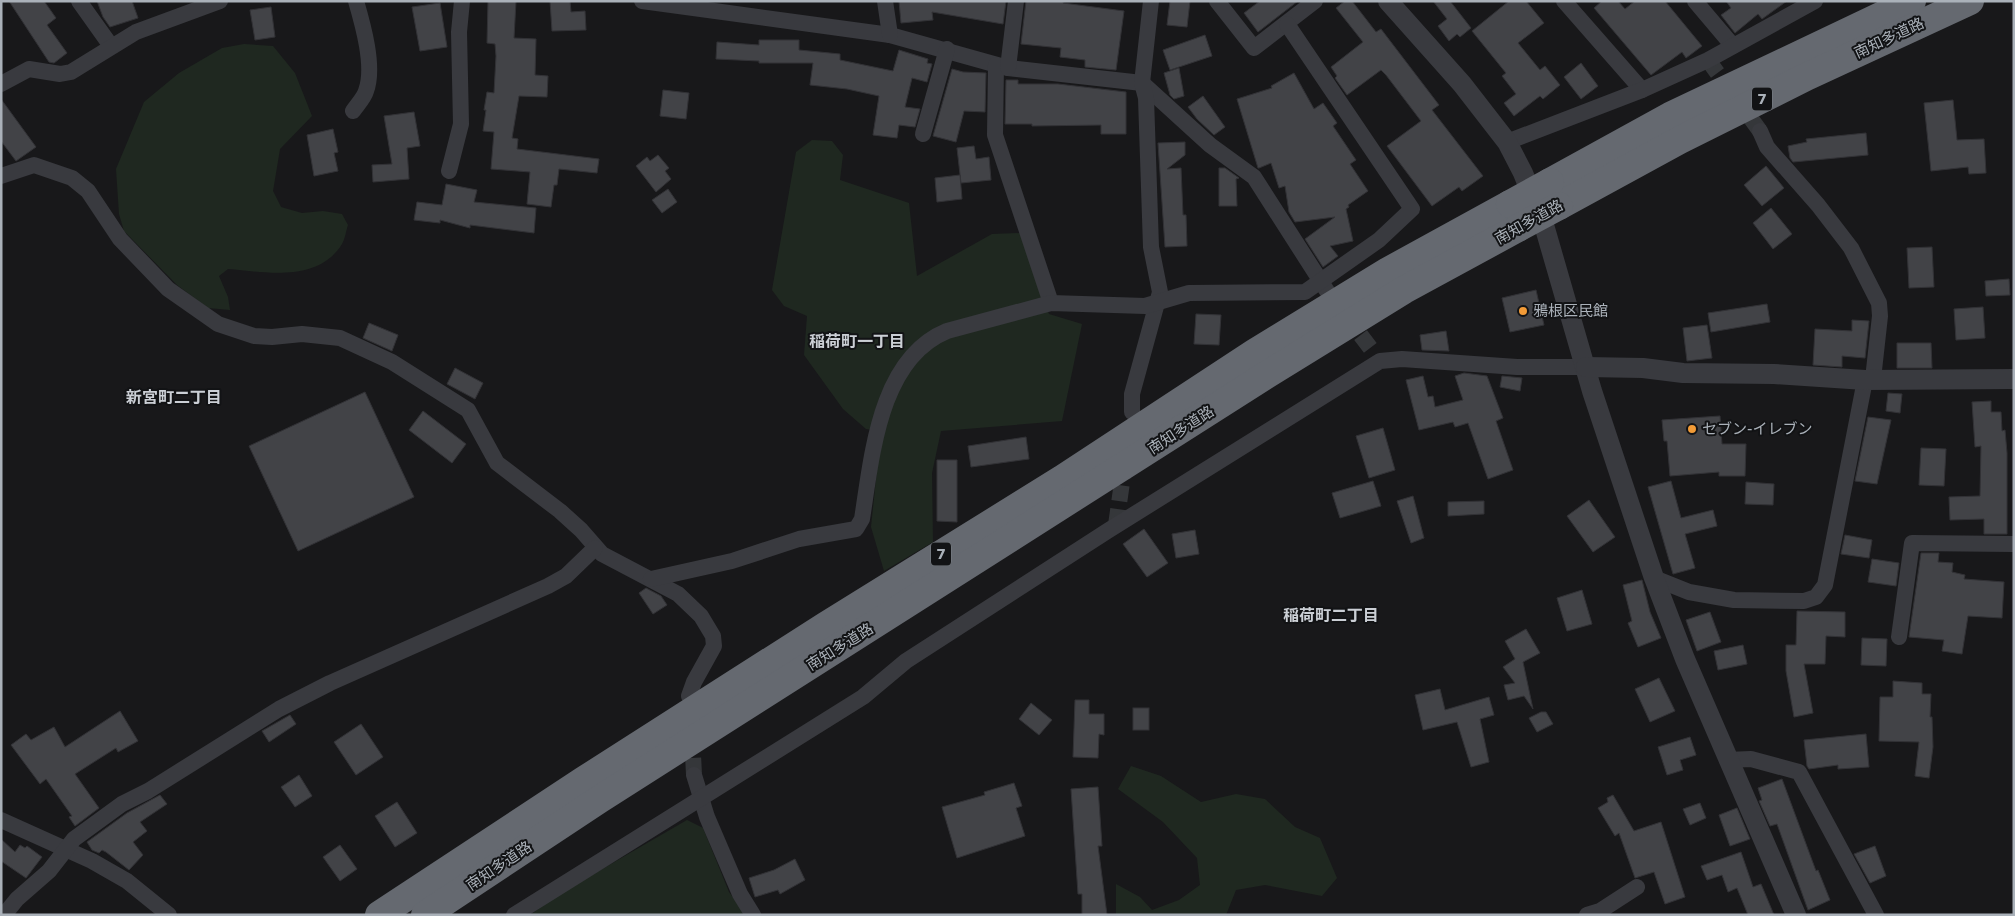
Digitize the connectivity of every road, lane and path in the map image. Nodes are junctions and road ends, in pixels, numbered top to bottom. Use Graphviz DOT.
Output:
graph roads {
  1 [pos="79,1"];
  2 [pos="220,1"];
  3 [pos="356,1"];
  4 [pos="462,1"];
  5 [pos="642,1"];
  6 [pos="885,1"];
  7 [pos="1016,1"];
  8 [pos="1151,1"];
  9 [pos="1217,1"];
  10 [pos="1315,1"];
  11 [pos="1388,1"];
  12 [pos="1564,1"];
  13 [pos="1695,1"];
  14 [pos="1815,1"];
  15 [pos="1912,1"];
  16 [pos="1970,1"];
  17 [pos="745,7"];
  18 [pos="1287,24"];
  19 [pos="890,35"];
  20 [pos="111,46"];
  21 [pos="1733,46"];
  22 [pos="947,49"];
  23 [pos="1002,66"];
  24 [pos="1142,83"];
  25 [pos="1,84"];
  26 [pos="1642,90"];
  27 [pos="353,111"];
  28 [pos="1760,131"];
  29 [pos="923,134"];
  30 [pos="1507,142"];
  31 [pos="450,171"];
  32 [pos="1,176"];
  33 [pos="1554,194"];
  34 [pos="1514,216"];
  35 [pos="1325,288"];
  36 [pos="1158,301"];
  37 [pos="1051,303"];
  38 [pos="1586,367"];
  39 [pos="1869,380"];
  40 [pos="2014,380"];
  41 [pos="1132,412"];
  42 [pos="2014,544"];
  43 [pos="595,548"];
  44 [pos="1654,578"];
  45 [pos="651,579"];
  46 [pos="1898,638"];
  47 [pos="689,696"];
  48 [pos="1727,760"];
  49 [pos="694,775"];
  50 [pos="701,796"];
  51 [pos="3,823"];
  52 [pos="65,850"];
  53 [pos="1637,887"];
  54 [pos="4,915"];
  55 [pos="169,915"];
  56 [pos="379,915"];
  57 [pos="425,915"];
  58 [pos="514,915"];
  59 [pos="753,915"];
  60 [pos="1587,915"];
  61 [pos="1796,915"];
  62 [pos="1876,915"];
  1 -- 20 [label="street"];
  2 -- 20 [label="street"];
  3 -- 27 [label="street"];
  4 -- 31 [label="street"];
  5 -- 17 [label="street"];
  6 -- 19 [label="street"];
  7 -- 23 [label="street"];
  8 -- 24 [label="street"];
  9 -- 18 [label="street"];
  10 -- 18 [label="street"];
  11 -- 30 [label="street"];
  12 -- 26 [label="street"];
  13 -- 21 [label="street"];
  14 -- 21 [label="street"];
  15 -- 33 [label="highway, 南知多道路 / 7"];
  16 -- 33 [label="highway, 南知多道路 / 7"];
  17 -- 19 [label="street"];
  18 -- 35 [label="street"];
  19 -- 22 [label="street"];
  20 -- 25 [label="street"];
  21 -- 26 [label="street"];
  22 -- 23 [label="street"];
  22 -- 29 [label="street"];
  23 -- 24 [label="street"];
  23 -- 37 [label="street"];
  24 -- 35 [label="street"];
  24 -- 36 [label="street"];
  26 -- 30 [label="street"];
  28 -- 39 [label="street"];
  30 -- 38 [label="street"];
  32 -- 43 [label="street"];
  33 -- 34 [label="highway, 南知多道路 / 7, bridge"];
  34 -- 56 [label="highway, 南知多道路 / 7"];
  34 -- 57 [label="highway, 南知多道路 / 7"];
  35 -- 36 [label="street"];
  36 -- 37 [label="street"];
  36 -- 41 [label="street"];
  37 -- 45 [label="street"];
  38 -- 39 [label="street"];
  38 -- 44 [label="street"];
  38 -- 50 [label="street"];
  39 -- 40 [label="street"];
  39 -- 44 [label="street"];
  42 -- 46 [label="street"];
  43 -- 45 [label="street"];
  43 -- 52 [label="street"];
  44 -- 48 [label="street"];
  45 -- 47 [label="street"];
  48 -- 61 [label="street"];
  48 -- 62 [label="street"];
  49 -- 50 [label="street"];
  50 -- 58 [label="street"];
  50 -- 59 [label="street"];
  51 -- 52 [label="street"];
  52 -- 54 [label="street"];
  52 -- 55 [label="street"];
  53 -- 60 [label="street"];
}
